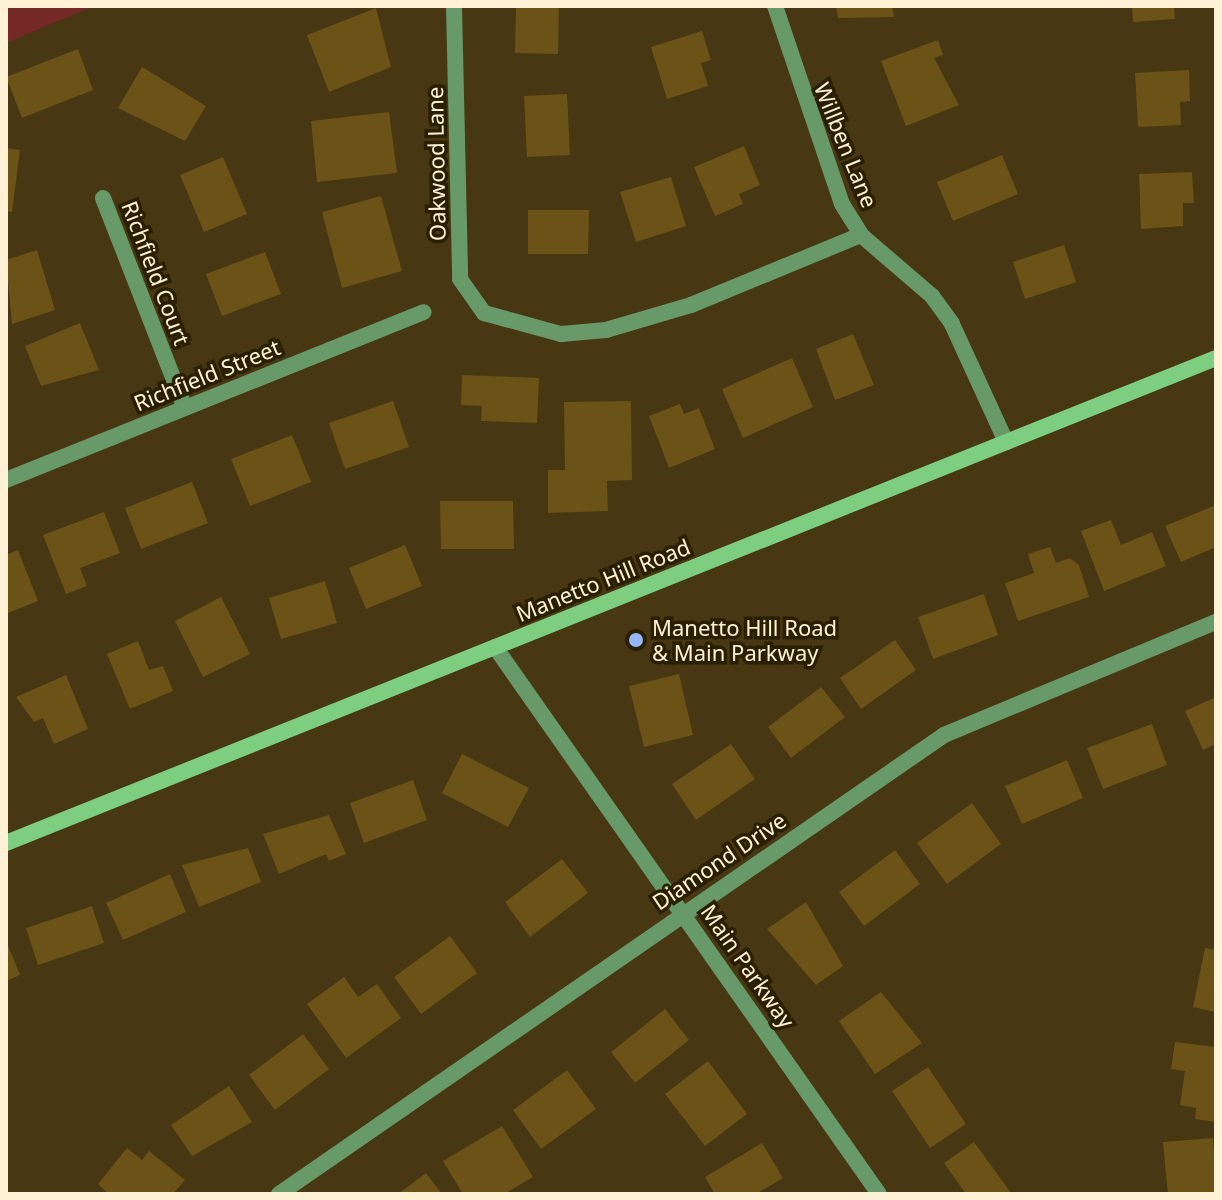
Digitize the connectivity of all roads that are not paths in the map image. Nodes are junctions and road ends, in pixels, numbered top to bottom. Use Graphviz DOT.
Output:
graph roads {
  1 [pos="454,6"];
  2 [pos="775,6"];
  3 [pos="103,198"];
  4 [pos="861,235"];
  5 [pos="424,312"];
  6 [pos="1216,358"];
  7 [pos="185,408"];
  8 [pos="1006,442"];
  9 [pos="6,480"];
  10 [pos="1216,622"];
  11 [pos="495,647"];
  12 [pos="6,843"];
  13 [pos="683,912"];
  14 [pos="875,1193"];
  15 [pos="279,1194"];
  1 -- 4 [label="street, Oakwood Lane"];
  2 -- 4 [label="street, Willben Lane"];
  3 -- 7 [label="street, Richfield Court"];
  4 -- 8 [label="street, Willben Lane"];
  5 -- 7 [label="street, Richfield Street"];
  6 -- 8 [label="main road, Manetto Hill Road"];
  7 -- 9 [label="street, Richfield Street"];
  8 -- 11 [label="main road, Manetto Hill Road"];
  10 -- 13 [label="street, Diamond Drive"];
  11 -- 12 [label="main road, Manetto Hill Road"];
  11 -- 13 [label="street, Main Parkway"];
  13 -- 14 [label="street, Main Parkway"];
  13 -- 15 [label="street, Diamond Drive"];
}
